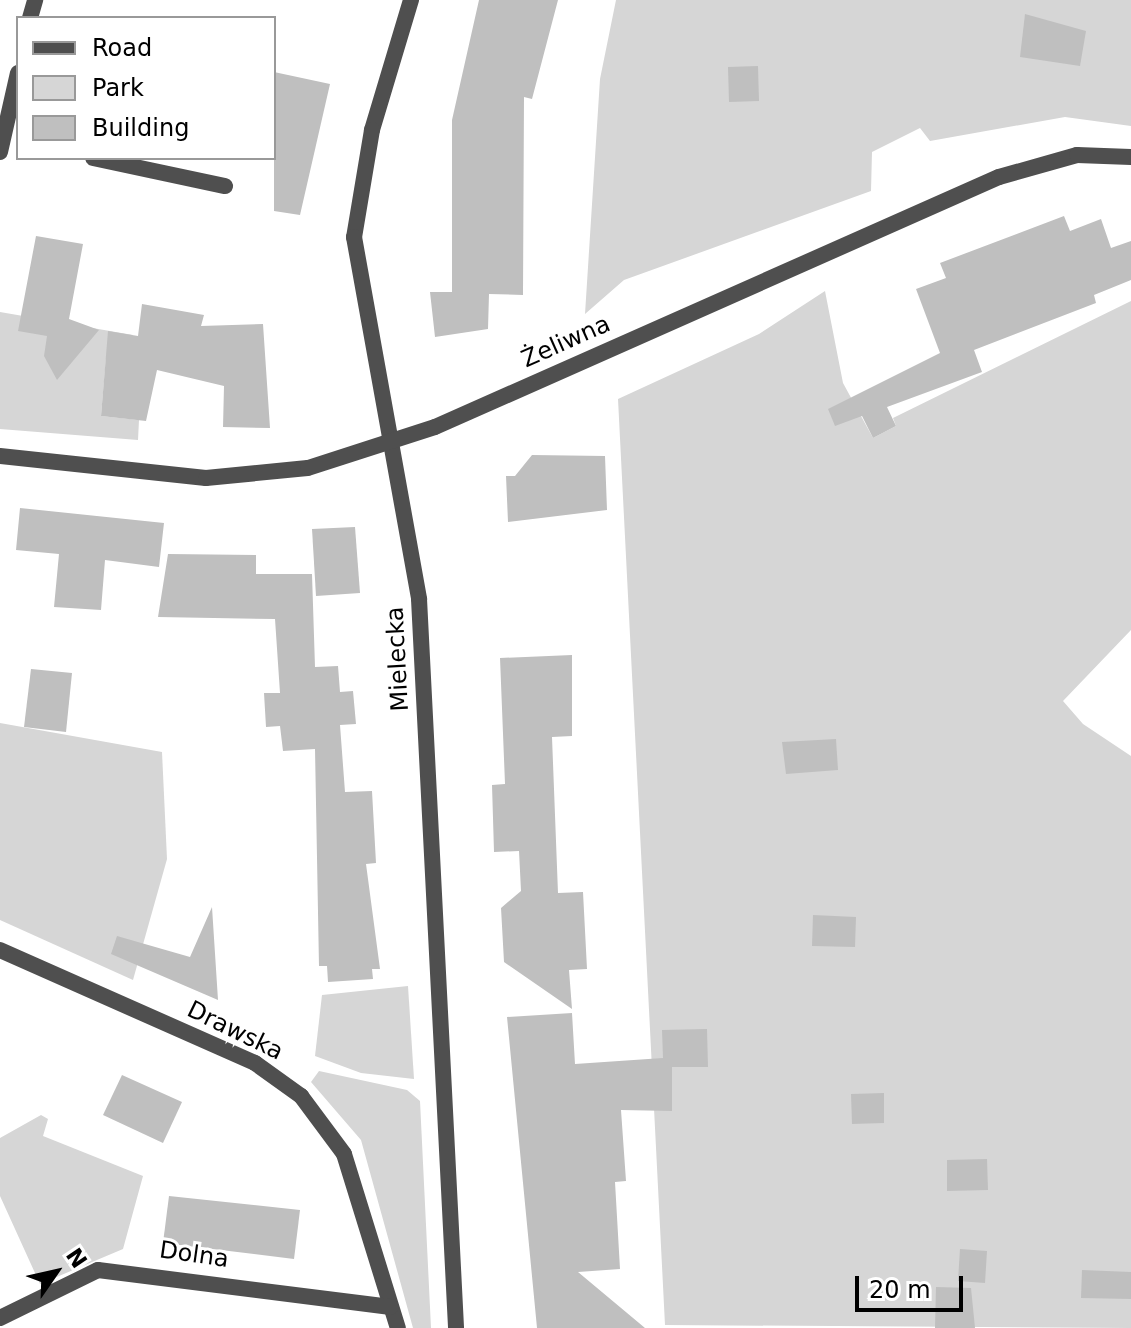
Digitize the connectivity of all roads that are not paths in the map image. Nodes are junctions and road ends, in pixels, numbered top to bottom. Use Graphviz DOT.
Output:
graph roads {
  1 [pos="411,0"];
  2 [pos="16,86"];
  3 [pos="7,144"];
  4 [pos="1131,157"];
  5 [pos="102,160"];
  6 [pos="225,186"];
  7 [pos="393,443"];
  8 [pos="0,456"];
  9 [pos="0,950"];
  10 [pos="391,1307"];
  11 [pos="0,1318"];
  12 [pos="398,1328"];
  13 [pos="456,1328"];
  1 -- 7 [label="street, Mielecka"];
  2 -- 3 [label="street"];
  4 -- 7 [label="street, Żeliwna"];
  5 -- 6 [label="street"];
  7 -- 8 [label="street, Żeliwna"];
  7 -- 13 [label="street, Mielecka"];
  9 -- 10 [label="street, Drawska"];
  10 -- 11 [label="street, Dolna"];
  10 -- 12 [label="street, Drawska"];
}
